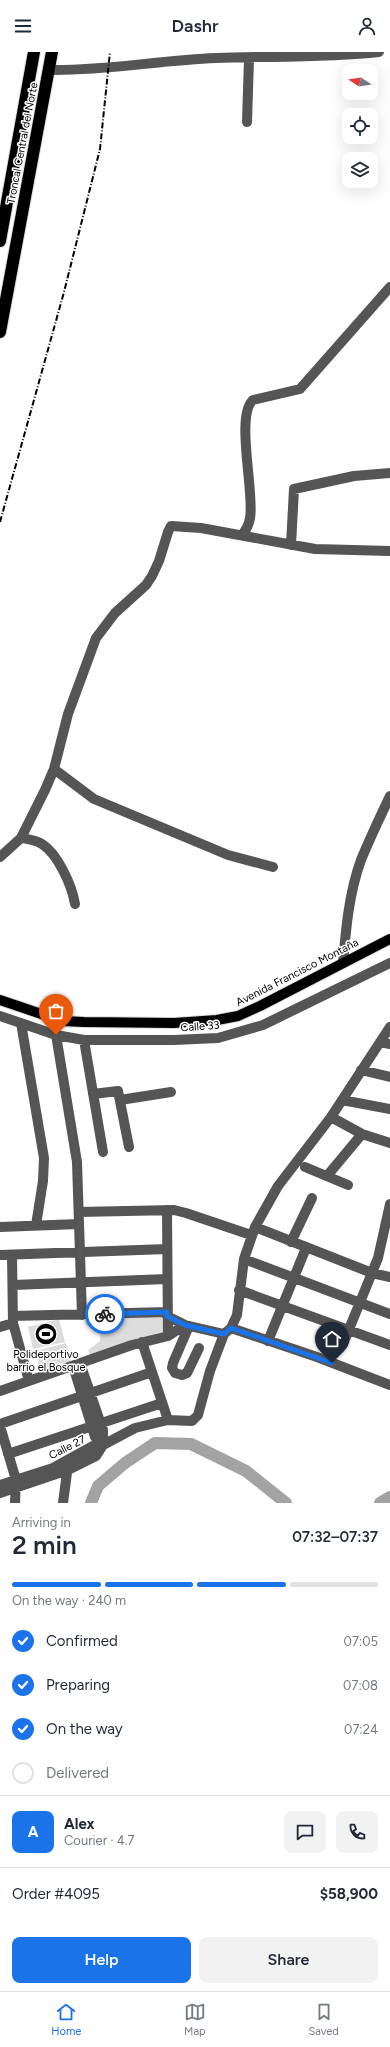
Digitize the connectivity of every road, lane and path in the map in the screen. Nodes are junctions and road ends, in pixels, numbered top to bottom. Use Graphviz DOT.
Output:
graph roads {
  1 [pos="34,52"];
  2 [pos="52,52"];
  3 [pos="379,52"];
  4 [pos="249,59"];
  5 [pos="49,70"];
  6 [pos="246,122"];
  7 [pos="0,241"];
  8 [pos="390,288"];
  9 [pos="0,332"];
  10 [pos="390,473"];
  11 [pos="242,535"];
  12 [pos="291,545"];
  13 [pos="390,551"];
  14 [pos="54,769"];
  15 [pos="390,796"];
  16 [pos="21,838"];
  17 [pos="0,857"];
  18 [pos="273,867"];
  19 [pos="75,904"];
  20 [pos="390,939"];
  21 [pos="343,963"];
  22 [pos="390,963"];
  23 [pos="0,1000"];
  24 [pos="0,1016"];
  25 [pos="21,1023"];
  26 [pos="390,1027"];
  27 [pos="56,1035"];
  28 [pos="84,1040"];
  29 [pos="385,1043"];
  30 [pos="361,1070"];
  31 [pos="390,1077"];
  32 [pos="171,1092"];
  33 [pos="93,1094"];
  34 [pos="120,1100"];
  35 [pos="342,1100"];
  36 [pos="390,1109"];
  37 [pos="331,1117"];
  38 [pos="362,1134"];
  39 [pos="390,1143"];
  40 [pos="129,1147"];
  41 [pos="103,1152"];
  42 [pos="305,1167"];
  43 [pos="327,1176"];
  44 [pos="348,1185"];
  45 [pos="312,1198"];
  46 [pos="389,1209"];
  47 [pos="168,1210"];
  48 [pos="79,1212"];
  49 [pos="79,1224"];
  50 [pos="36,1225"];
  51 [pos="0,1227"];
  52 [pos="253,1231"];
  53 [pos="291,1242"];
  54 [pos="386,1244"];
  55 [pos="306,1248"];
  56 [pos="167,1249"];
  57 [pos="80,1252"];
  58 [pos="0,1255"];
  59 [pos="12,1255"];
  60 [pos="244,1258"];
  61 [pos="384,1276"];
  62 [pos="293,1277"];
  63 [pos="167,1279"];
  64 [pos="81,1282"];
  65 [pos="12,1285"];
  66 [pos="239,1290"];
  67 [pos="360,1302"];
  68 [pos="282,1305"];
  69 [pos="167,1314"];
  70 [pos="390,1314"];
  71 [pos="82,1315"];
  72 [pos="13,1319"];
  73 [pos="187,1325"];
  74 [pos="0,1327"];
  75 [pos="349,1330"];
  76 [pos="228,1331"];
  77 [pos="168,1336"];
  78 [pos="268,1341"];
  79 [pos="142,1342"];
  80 [pos="344,1344"];
  81 [pos="390,1345"];
  82 [pos="198,1348"];
  83 [pos="76,1365"];
  84 [pos="152,1372"];
  85 [pos="29,1381"];
  86 [pos="390,1385"];
  87 [pos="0,1391"];
  88 [pos="86,1394"];
  89 [pos="162,1403"];
  90 [pos="168,1420"];
  91 [pos="96,1424"];
  92 [pos="0,1425"];
  93 [pos="103,1445"];
  94 [pos="8,1454"];
  95 [pos="68,1466"];
  96 [pos="16,1484"];
  97 [pos="0,1485"];
  98 [pos="0,1493"];
  99 [pos="15,1503"];
  100 [pos="63,1503"];
  1 -- 7 [label="highway, Troncal Central del Norte"];
  2 -- 5 [label="highway, Troncal Central del Norte"];
  3 -- 4 [label="street"];
  4 -- 5 [label="street"];
  4 -- 6 [label="street"];
  5 -- 9 [label="highway, Troncal Central del Norte"];
  8 -- 11 [label="street"];
  10 -- 12 [label="street"];
  11 -- 12 [label="street"];
  11 -- 14 [label="street"];
  12 -- 13 [label="street"];
  14 -- 16 [label="street"];
  14 -- 18 [label="street"];
  15 -- 21 [label="street"];
  16 -- 17 [label="street"];
  16 -- 19 [label="street"];
  20 -- 21 [label="main road, Avenida Francisco Montaña"];
  21 -- 23 [label="main road, Avenida Francisco Montaña"];
  22 -- 28 [label="street, Calle 33"];
  24 -- 25 [label="street, Calle 33"];
  25 -- 27 [label="street, Calle 33"];
  25 -- 50 [label="street"];
  26 -- 29 [label="street, Calle 27"];
  27 -- 28 [label="street, Calle 33"];
  27 -- 48 [label="street"];
  28 -- 33 [label="street"];
  29 -- 30 [label="street, Calle 27"];
  30 -- 31 [label="street"];
  30 -- 35 [label="street, Calle 27"];
  32 -- 34 [label="street"];
  33 -- 34 [label="street"];
  33 -- 41 [label="street"];
  34 -- 40 [label="street"];
  35 -- 36 [label="street"];
  35 -- 37 [label="street, Calle 27"];
  37 -- 38 [label="street"];
  37 -- 52 [label="street, Calle 27"];
  38 -- 39 [label="street"];
  38 -- 43 [label="street"];
  42 -- 43 [label="street"];
  43 -- 44 [label="street"];
  45 -- 53 [label="street"];
  46 -- 54 [label="street"];
  47 -- 48 [label="street"];
  47 -- 52 [label="street"];
  47 -- 56 [label="street"];
  48 -- 49 [label="street"];
  49 -- 50 [label="street"];
  49 -- 57 [label="street"];
  50 -- 51 [label="street"];
  52 -- 53 [label="street"];
  52 -- 60 [label="street, Calle 27"];
  53 -- 55 [label="street"];
  54 -- 61 [label="street"];
  55 -- 61 [label="street"];
  55 -- 62 [label="street"];
  56 -- 57 [label="street"];
  56 -- 63 [label="street"];
  57 -- 59 [label="street"];
  57 -- 64 [label="street"];
  58 -- 59 [label="street"];
  59 -- 65 [label="street"];
  60 -- 62 [label="street"];
  60 -- 66 [label="street, Calle 27"];
  61 -- 67 [label="street"];
  62 -- 67 [label="street"];
  62 -- 68 [label="street"];
  63 -- 64 [label="street"];
  63 -- 69 [label="street"];
  64 -- 65 [label="street"];
  64 -- 71 [label="street"];
  65 -- 72 [label="street"];
  66 -- 68 [label="street"];
  66 -- 76 [label="street, Calle 27"];
  67 -- 70 [label="street"];
  67 -- 75 [label="street"];
  68 -- 75 [label="street"];
  68 -- 78 [label="street"];
  69 -- 71 [label="street"];
  69 -- 73 [label="street"];
  69 -- 77 [label="street"];
  71 -- 72 [label="street"];
  72 -- 74 [label="street"];
  72 -- 85 [label="street"];
  73 -- 76 [label="street"];
  73 -- 77 [label="street"];
  73 -- 82 [label="street"];
  75 -- 80 [label="street"];
  75 -- 81 [label="street"];
  76 -- 78 [label="street"];
  76 -- 90 [label="street, Calle 27"];
  77 -- 79 [label="street"];
  78 -- 86 [label="street"];
  79 -- 83 [label="street"];
  79 -- 84 [label="street"];
  83 -- 85 [label="street"];
  83 -- 88 [label="street"];
  84 -- 88 [label="street"];
  84 -- 89 [label="street"];
  85 -- 87 [label="street"];
  88 -- 91 [label="street"];
  88 -- 92 [label="street"];
  89 -- 90 [label="street"];
  89 -- 91 [label="street"];
  90 -- 93 [label="street, Calle 27"];
  91 -- 93 [label="street"];
  91 -- 94 [label="street"];
  92 -- 94 [label="street"];
  93 -- 95 [label="street, Calle 27"];
  94 -- 96 [label="street"];
  95 -- 96 [label="street, Calle 27"];
  95 -- 100 [label="street"];
  96 -- 97 [label="street, Calle 27"];
  96 -- 98 [label="street, Calle 27"];
  96 -- 99 [label="street"];
}
